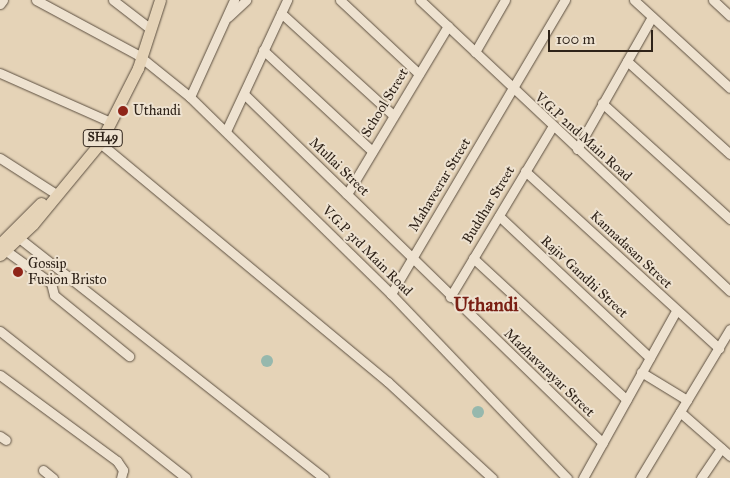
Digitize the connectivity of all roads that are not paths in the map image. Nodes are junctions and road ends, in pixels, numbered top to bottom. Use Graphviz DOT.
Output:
graph roads {
  1 [pos="3,0"];
  2 [pos="36,0"];
  3 [pos="113,0"];
  4 [pos="155,0"];
  5 [pos="160,0"];
  6 [pos="234,0"];
  7 [pos="246,0"];
  8 [pos="287,0"];
  9 [pos="340,0"];
  10 [pos="420,0"];
  11 [pos="505,0"];
  12 [pos="564,0"];
  13 [pos="634,0"];
  14 [pos="713,0"];
  15 [pos="0,4"];
  16 [pos="281,13"];
  17 [pos="730,16"];
  18 [pos="652,17"];
  19 [pos="224,21"];
  20 [pos="448,26"];
  21 [pos="148,27"];
  22 [pos="263,50"];
  23 [pos="475,52"];
  24 [pos="140,56"];
  25 [pos="627,62"];
  26 [pos="0,73"];
  27 [pos="419,74"];
  28 [pos="730,88"];
  29 [pos="512,91"];
  30 [pos="245,95"];
  31 [pos="190,97"];
  32 [pos="602,103"];
  33 [pos="393,116"];
  34 [pos="106,120"];
  35 [pos="552,127"];
  36 [pos="226,131"];
  37 [pos="100,144"];
  38 [pos="578,149"];
  39 [pos="372,151"];
  40 [pos="730,154"];
  41 [pos="0,158"];
  42 [pos="526,172"];
  43 [pos="53,192"];
  44 [pos="347,194"];
  45 [pos="498,216"];
  46 [pos="730,219"];
  47 [pos="19,238"];
  48 [pos="2,250"];
  49 [pos="473,258"];
  50 [pos="411,260"];
  51 [pos="730,291"];
  52 [pos="391,294"];
  53 [pos="450,297"];
  54 [pos="676,311"];
  55 [pos="730,329"];
  56 [pos="0,331"];
  57 [pos="719,348"];
  58 [pos="129,356"];
  59 [pos="650,358"];
  60 [pos="641,372"];
  61 [pos="0,376"];
  62 [pos="627,400"];
  63 [pos="687,400"];
  64 [pos="680,412"];
  65 [pos="603,443"];
  66 [pos="721,448"];
  67 [pos="730,456"];
  68 [pos="43,470"];
  69 [pos="53,478"];
  70 [pos="121,478"];
  71 [pos="186,478"];
  72 [pos="324,478"];
  73 [pos="492,478"];
  74 [pos="567,478"];
  75 [pos="583,478"];
  76 [pos="640,478"];
  77 [pos="701,478"];
  1 -- 15 [label="street"];
  2 -- 24 [label="street, V.G.P 3rd Main Road"];
  3 -- 21 [label="street"];
  4 -- 21 [label="main road, SH49"];
  5 -- 24 [label="main road, SH49"];
  6 -- 19 [label="street"];
  7 -- 19 [label="street"];
  8 -- 16 [label="street"];
  9 -- 27 [label="street"];
  10 -- 20 [label="street, V.G.P 2nd Main Road"];
  11 -- 23 [label="street"];
  12 -- 29 [label="street, Mahaveerar Street"];
  13 -- 18 [label="street"];
  14 -- 17 [label="street"];
  16 -- 22 [label="street"];
  16 -- 33 [label="street"];
  18 -- 25 [label="street"];
  18 -- 28 [label="street"];
  19 -- 31 [label="street"];
  20 -- 23 [label="street, V.G.P 2nd Main Road"];
  20 -- 27 [label="street, School Street"];
  21 -- 24 [label="main road, SH49"];
  22 -- 30 [label="street"];
  22 -- 39 [label="street"];
  23 -- 29 [label="street, V.G.P 2nd Main Road"];
  24 -- 31 [label="street, V.G.P 3rd Main Road"];
  24 -- 34 [label="main road, SH49"];
  24 -- 37 [label="main road, SH49"];
  25 -- 32 [label="street"];
  25 -- 40 [label="street"];
  26 -- 34 [label="street"];
  27 -- 33 [label="street, School Street"];
  29 -- 35 [label="street, V.G.P 2nd Main Road"];
  29 -- 50 [label="street, Mahaveerar Street"];
  30 -- 36 [label="street"];
  30 -- 44 [label="street, Mullai Street"];
  31 -- 36 [label="street, V.G.P 3rd Main Road"];
  32 -- 38 [label="street"];
  32 -- 46 [label="street"];
  33 -- 39 [label="street, School Street"];
  34 -- 43 [label="main road, SH49"];
  35 -- 38 [label="street, V.G.P 2nd Main Road"];
  35 -- 42 [label="street, Buddhar Street"];
  36 -- 52 [label="street, V.G.P 3rd Main Road"];
  37 -- 47 [label="main road, SH49"];
  37 -- 73 [label="street"];
  38 -- 51 [label="street, V.G.P 2nd Main Road"];
  39 -- 44 [label="street, School Street"];
  41 -- 43 [label="street"];
  42 -- 45 [label="street, Buddhar Street"];
  42 -- 54 [label="street, Kannadasan Street"];
  43 -- 48 [label="main road, SH49"];
  44 -- 50 [label="street, Mullai Street"];
  45 -- 49 [label="street, Buddhar Street"];
  45 -- 59 [label="street, Rajiv Gandhi Street"];
  47 -- 48 [label="main road, SH49"];
  47 -- 72 [label="street"];
  48 -- 58 [label="street"];
  49 -- 53 [label="street, Buddhar Street"];
  49 -- 62 [label="street"];
  50 -- 52 [label="street, Mahaveerar Street"];
  50 -- 53 [label="street, Mazhavarayar Street"];
  52 -- 74 [label="street, V.G.P 3rd Main Road"];
  53 -- 65 [label="street, Mazhavarayar Street"];
  54 -- 57 [label="street, Kannadasan Street"];
  54 -- 59 [label="street"];
  55 -- 57 [label="street"];
  56 -- 71 [label="street"];
  57 -- 63 [label="street"];
  59 -- 60 [label="street"];
  60 -- 62 [label="street"];
  60 -- 63 [label="street"];
  61 -- 70 [label="street"];
  62 -- 65 [label="street"];
  63 -- 64 [label="street"];
  64 -- 66 [label="street"];
  64 -- 76 [label="street"];
  65 -- 75 [label="street"];
  66 -- 67 [label="street"];
  66 -- 77 [label="street"];
  68 -- 69 [label="street"];
}
